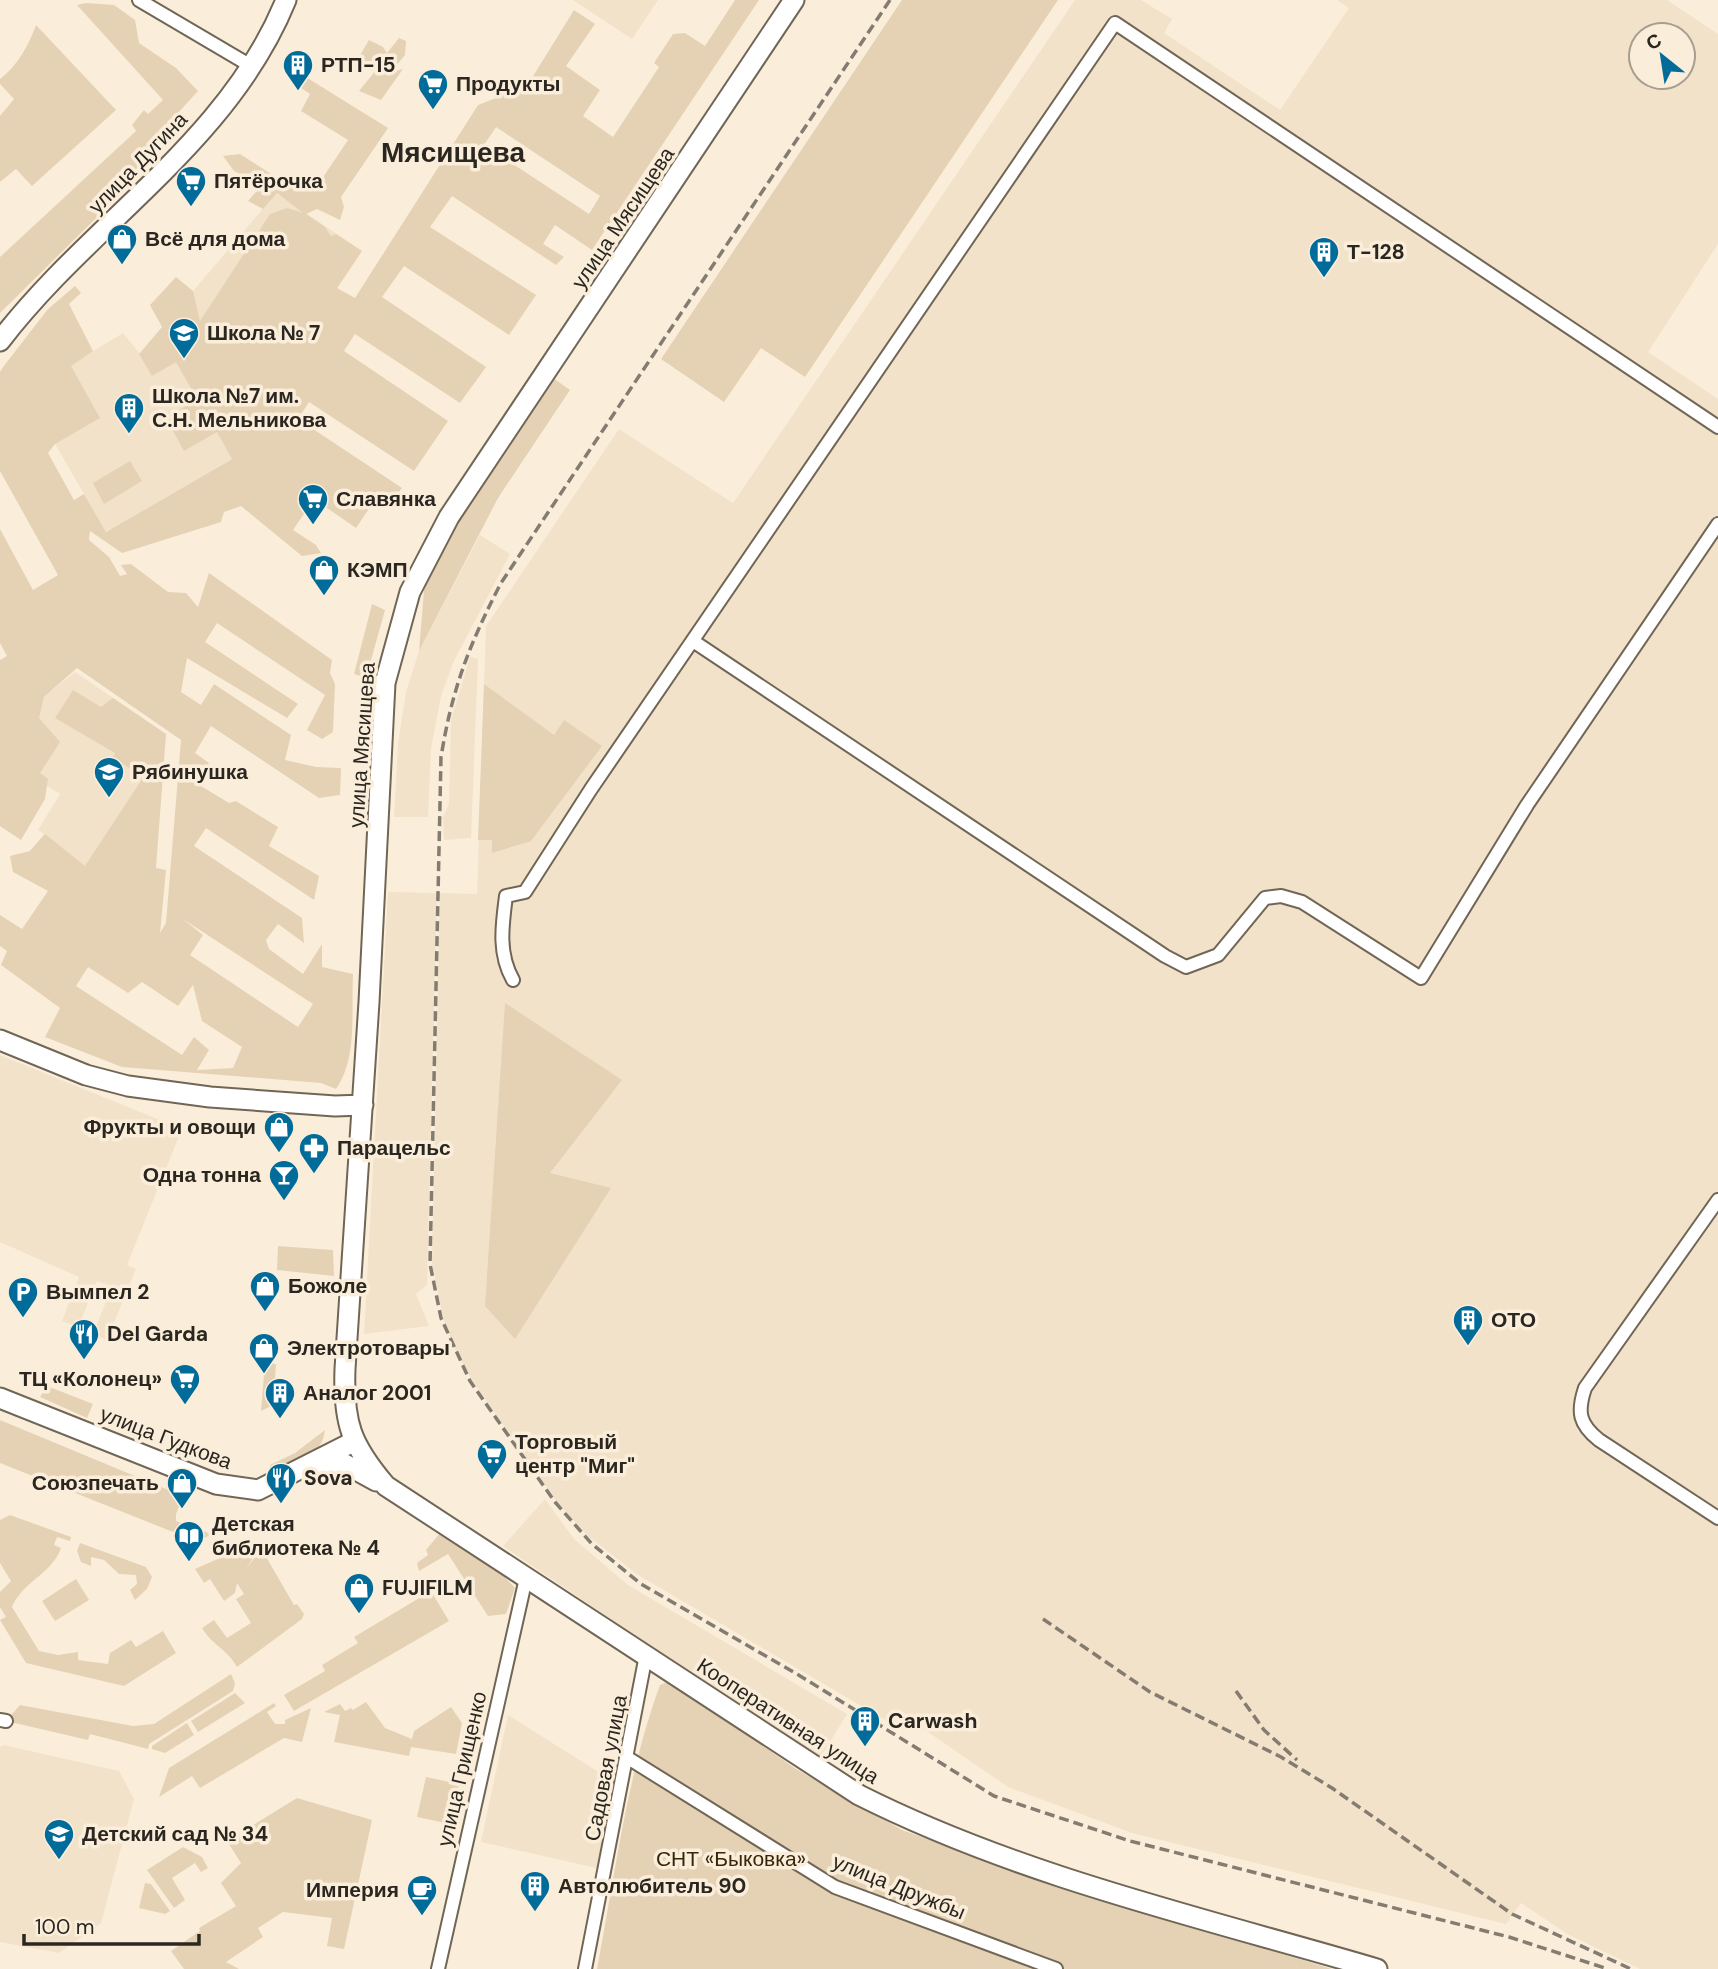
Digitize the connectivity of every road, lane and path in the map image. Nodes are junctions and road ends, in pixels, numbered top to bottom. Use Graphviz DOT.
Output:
graph roads {
  1 [pos="139,0"];
  2 [pos="286,0"];
  3 [pos="794,0"];
  4 [pos="251,66"];
  5 [pos="0,341"];
  6 [pos="1718,427"];
  7 [pos="1718,524"];
  8 [pos="694,641"];
  9 [pos="513,980"];
  10 [pos="0,1040"];
  11 [pos="363,1105"];
  12 [pos="1718,1200"];
  13 [pos="0,1398"];
  14 [pos="344,1400"];
  15 [pos="353,1442"];
  16 [pos="316,1463"];
  17 [pos="386,1486"];
  18 [pos="1718,1518"];
  19 [pos="526,1578"];
  20 [pos="646,1655"];
  21 [pos="628,1758"];
  22 [pos="587,1968"];
  23 [pos="438,1969"];
  24 [pos="1056,1969"];
  25 [pos="1377,1969"];
  1 -- 4 [label="street"];
  2 -- 4 [label="main road, улица Дугина"];
  3 -- 11 [label="main road, улица Мясищева"];
  4 -- 5 [label="main road, улица Дугина"];
  6 -- 8 [label="street"];
  7 -- 8 [label="street"];
  8 -- 9 [label="street"];
  10 -- 11 [label="main road"];
  11 -- 14 [label="main road, улица Мясищева"];
  12 -- 18 [label="street"];
  13 -- 16 [label="main road, улица Гудкова"];
  14 -- 15 [label="main road, Кооперативная улица"];
  14 -- 16 [label="main road, улица Гудкова"];
  15 -- 16 [label="main road, улица Гудкова"];
  15 -- 17 [label="main road, Кооперативная улица"];
  16 -- 17 [label="main road"];
  17 -- 19 [label="main road, Кооперативная улица"];
  19 -- 20 [label="main road, Кооперативная улица"];
  19 -- 23 [label="street, улица Грищенко"];
  20 -- 21 [label="street, Садовая улица"];
  20 -- 25 [label="main road, Кооперативная улица"];
  21 -- 22 [label="street, Садовая улица"];
  21 -- 24 [label="street, улица Дружбы"];
}
